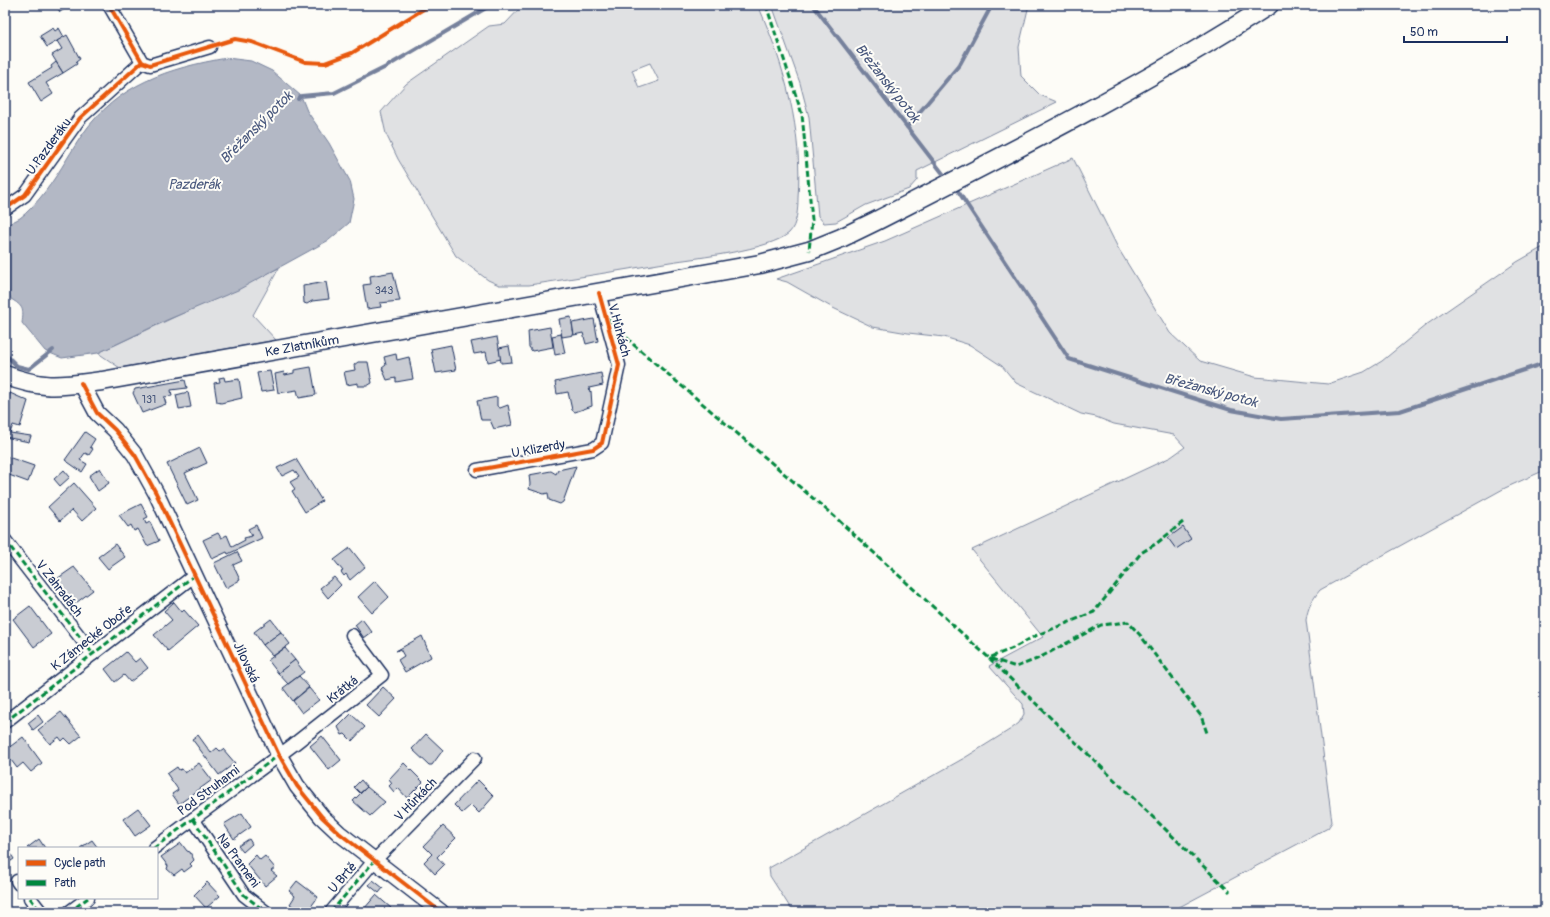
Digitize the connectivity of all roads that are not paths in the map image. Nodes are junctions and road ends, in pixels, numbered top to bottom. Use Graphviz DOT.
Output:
graph roads {
  1 [pos="109,5"];
  2 [pos="1269,5"];
  3 [pos="210,47"];
  4 [pos="142,62"];
  5 [pos="5,209"];
  6 [pos="599,293"];
  7 [pos="5,375"];
  8 [pos="81,383"];
  9 [pos="602,443"];
  10 [pos="477,470"];
  11 [pos="5,540"];
  12 [pos="195,575"];
  13 [pos="352,635"];
  14 [pos="93,654"];
  15 [pos="5,722"];
  16 [pos="279,755"];
  17 [pos="475,758"];
  18 [pos="193,819"];
  19 [pos="155,847"];
  20 [pos="375,860"];
  21 [pos="31,899"];
  22 [pos="87,899"];
  23 [pos="41,912"];
  24 [pos="69,912"];
  25 [pos="266,912"];
  26 [pos="331,912"];
  27 [pos="440,912"];
  1 -- 4 [label="street"];
  2 -- 6 [label="main road, Ke Zlatníkům"];
  3 -- 4 [label="street"];
  4 -- 5 [label="street, U Pazderáku"];
  6 -- 8 [label="main road, Ke Zlatníkům"];
  6 -- 9 [label="street, V Hůrkách"];
  7 -- 8 [label="main road, Ke Zlatníkům"];
  8 -- 12 [label="street, Jílovská"];
  9 -- 10 [label="street, U Klizerdy"];
  11 -- 14 [label="street, V Zahradách"];
  12 -- 14 [label="street, K Zámecké Oboře"];
  12 -- 16 [label="street, Jílovská"];
  13 -- 16 [label="street, Krátká"];
  14 -- 15 [label="street, K Zámecké Oboře"];
  16 -- 18 [label="street, Pod Struhami"];
  16 -- 20 [label="street, Jílovská"];
  17 -- 20 [label="street, V Hůrkách"];
  18 -- 19 [label="street, Pod Struhami"];
  18 -- 25 [label="street, Na Prameni"];
  20 -- 26 [label="street, U Brtě"];
  20 -- 27 [label="street, Jílovská"];
  21 -- 23 [label="street"];
  22 -- 24 [label="street"];
}
